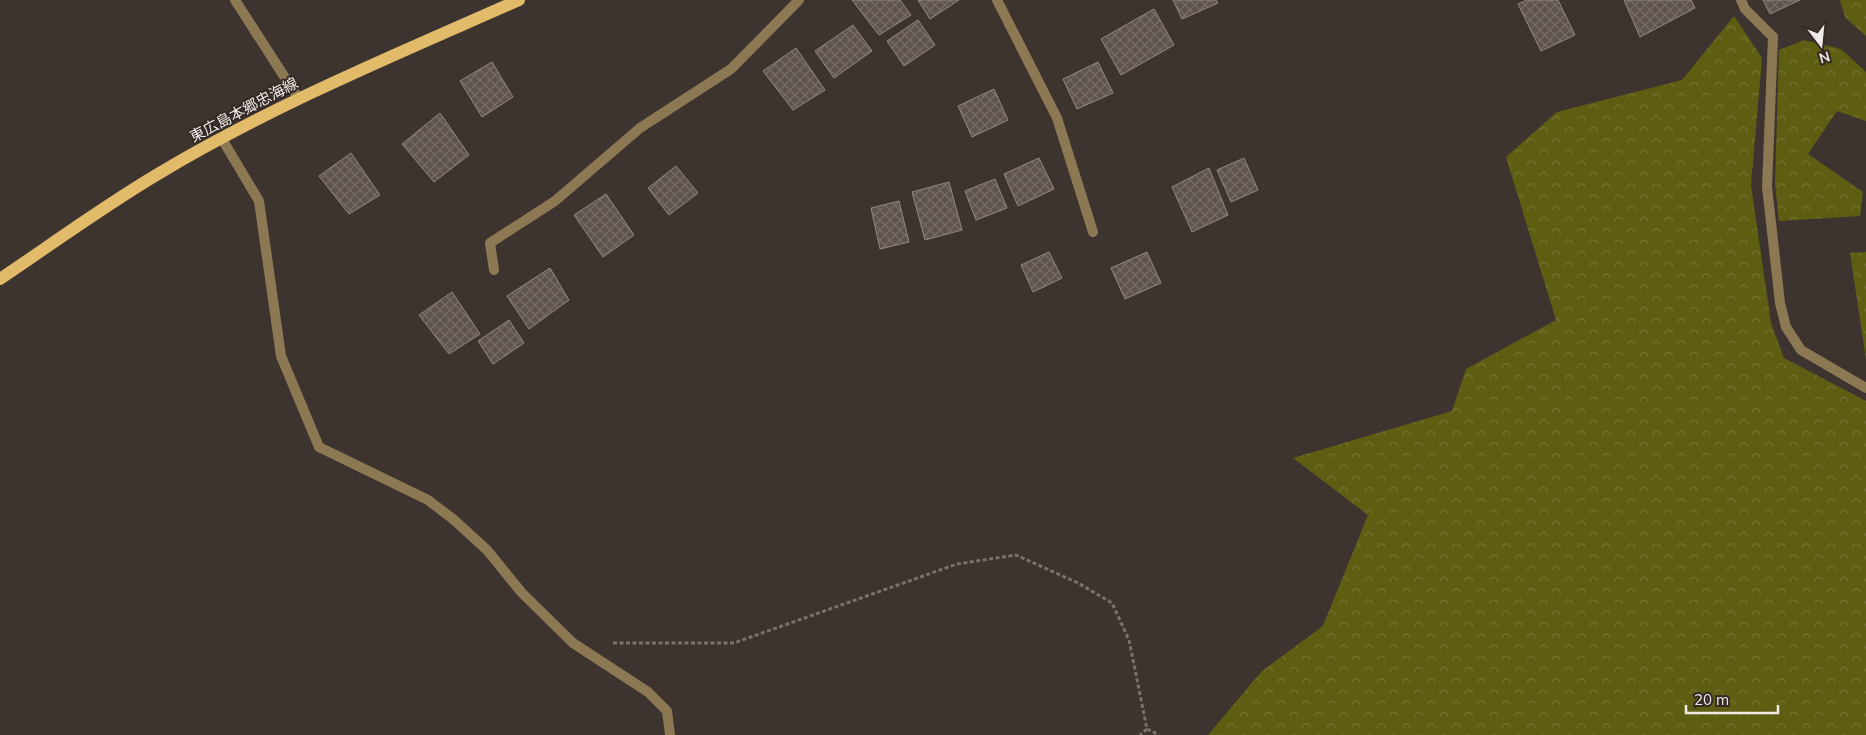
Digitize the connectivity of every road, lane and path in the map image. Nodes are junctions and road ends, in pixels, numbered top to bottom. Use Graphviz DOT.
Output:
graph roads {
  1 [pos="235,0"];
  2 [pos="519,0"];
  3 [pos="799,0"];
  4 [pos="997,0"];
  5 [pos="1741,0"];
  6 [pos="298,98"];
  7 [pos="222,138"];
  8 [pos="1093,232"];
  9 [pos="494,270"];
  10 [pos="0,278"];
  11 [pos="1866,388"];
  12 [pos="611,643"];
  13 [pos="1147,729"];
  14 [pos="670,735"];
  15 [pos="1140,735"];
  16 [pos="1160,735"];
  1 -- 6 [label="street"];
  2 -- 6 [label="main road, 東広島本郷忠海線"];
  3 -- 9 [label="street"];
  4 -- 8 [label="street"];
  5 -- 11 [label="street"];
  6 -- 7 [label="main road, 東広島本郷忠海線"];
  7 -- 10 [label="main road, 東広島本郷忠海線"];
  7 -- 14 [label="street"];
  12 -- 13 [label="path"];
  13 -- 15 [label="path"];
  13 -- 16 [label="path"];
}
